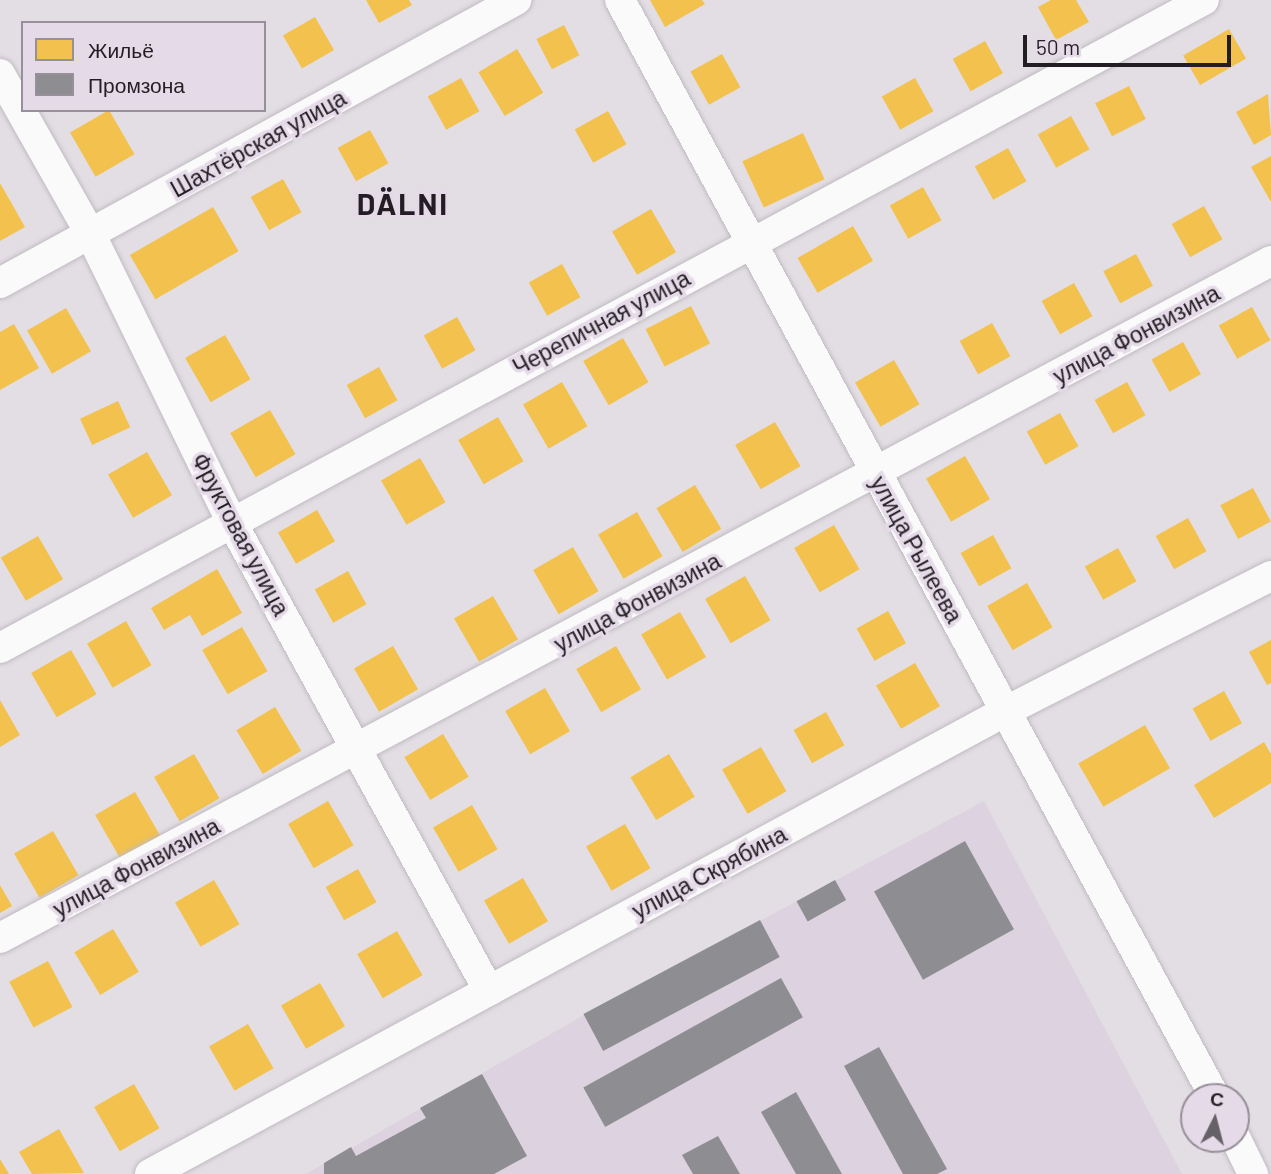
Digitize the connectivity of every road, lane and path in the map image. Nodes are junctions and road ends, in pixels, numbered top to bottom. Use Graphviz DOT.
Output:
graph roads {
  1 [pos="516,0"];
  2 [pos="620,0"];
  3 [pos="1204,0"];
  4 [pos="0,74"];
  5 [pos="21,111"];
  6 [pos="21,112"];
  7 [pos="91,235"];
  8 [pos="748,242"];
  9 [pos="1271,261"];
  10 [pos="0,284"];
  11 [pos="876,475"];
  12 [pos="231,521"];
  13 [pos="1271,576"];
  14 [pos="0,648"];
  15 [pos="1006,711"];
  16 [pos="358,751"];
  17 [pos="0,938"];
  18 [pos="489,991"];
  19 [pos="1207,1083"];
  20 [pos="1243,1153"];
  21 [pos="150,1174"];
  22 [pos="1254,1174"];
  1 -- 7 [label="street, Шахтёрская улица"];
  2 -- 8 [label="street, улица Рылеева"];
  3 -- 8 [label="street, Черепичная улица"];
  4 -- 5 [label="street, Фруктовая улица"];
  6 -- 7 [label="street, Фруктовая улица"];
  7 -- 10 [label="street, Шахтёрская улица"];
  7 -- 12 [label="street, Фруктовая улица"];
  8 -- 11 [label="street, улица Рылеева"];
  8 -- 12 [label="street, Черепичная улица"];
  9 -- 11 [label="street, улица Фонвизина"];
  11 -- 15 [label="street, улица Рылеева"];
  11 -- 16 [label="street, улица Фонвизина"];
  12 -- 14 [label="street, Черепичная улица"];
  12 -- 16 [label="street, Фруктовая улица"];
  13 -- 15 [label="street, улица Скрябина"];
  15 -- 18 [label="street, улица Скрябина"];
  15 -- 19 [label="street, улица Рылеева"];
  16 -- 17 [label="street, улица Фонвизина"];
  16 -- 18 [label="street, Фруктовая улица"];
  18 -- 21 [label="street, улица Скрябина"];
  20 -- 22 [label="street"];
}
